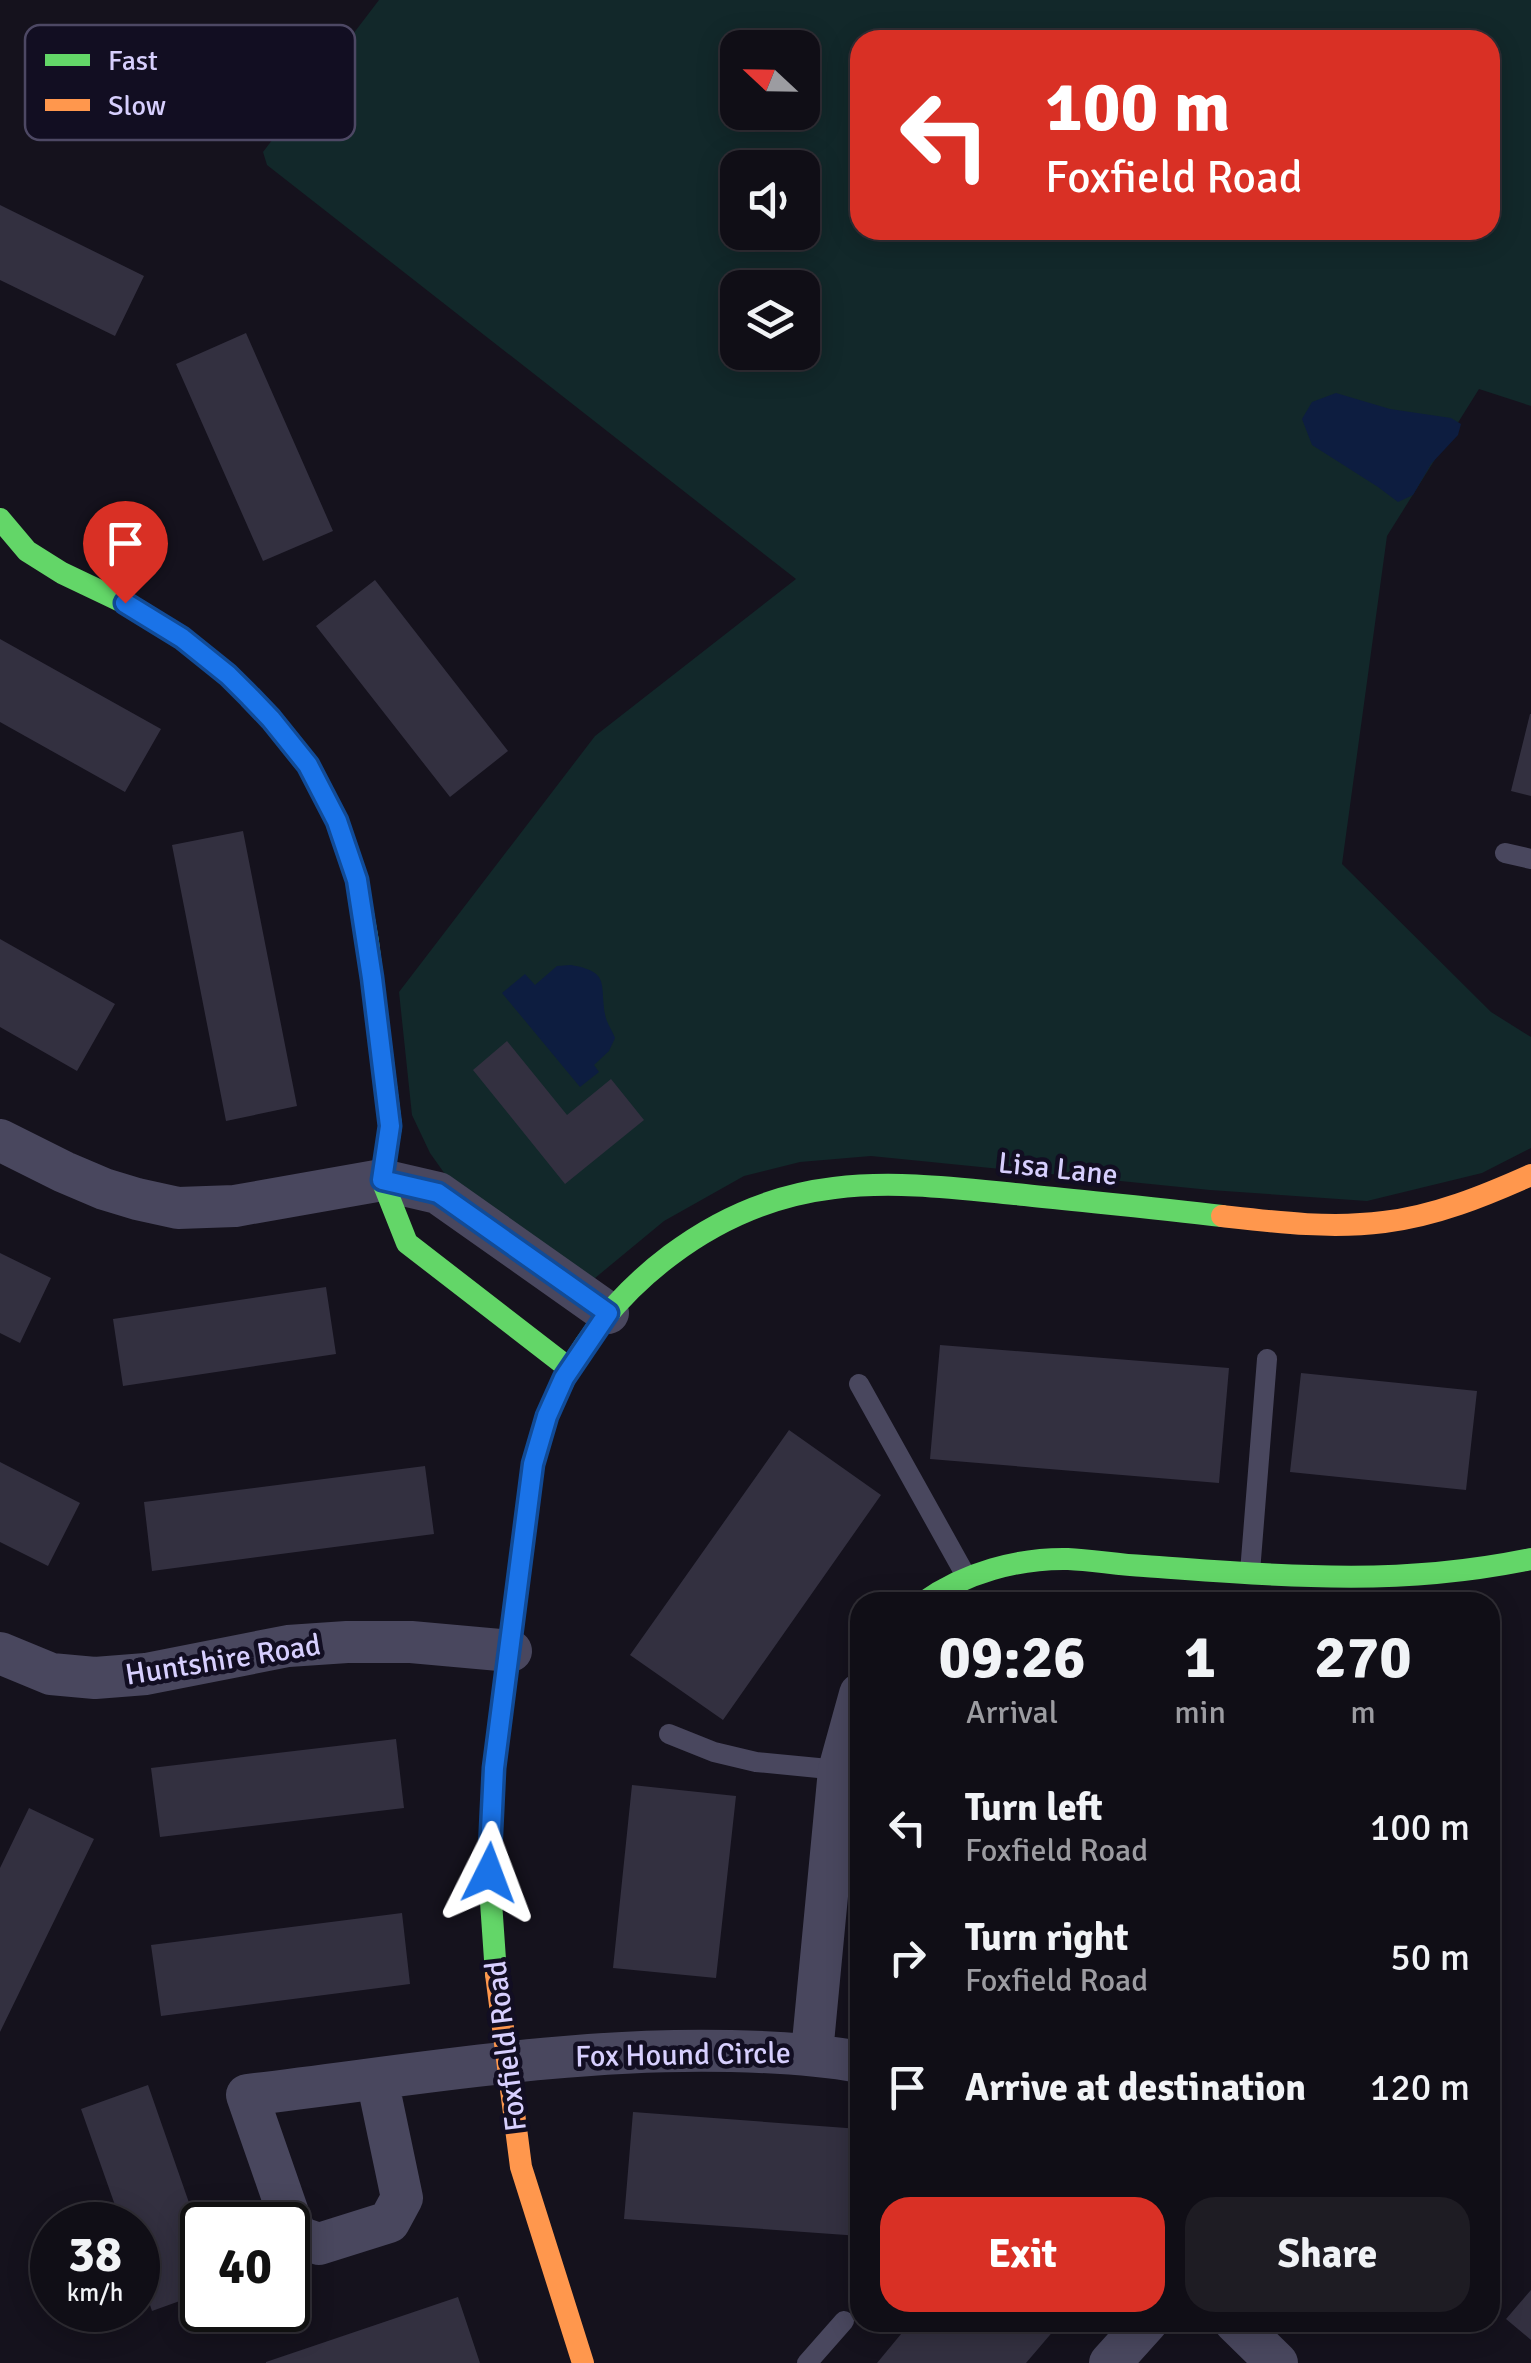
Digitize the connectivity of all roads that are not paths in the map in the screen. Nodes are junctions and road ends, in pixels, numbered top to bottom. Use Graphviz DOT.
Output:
graph roads {
  1 [pos="0,519"];
  2 [pos="1505,853"];
  3 [pos="1531,859"];
  4 [pos="0,1140"];
  5 [pos="1531,1175"];
  6 [pos="382,1180"];
  7 [pos="608,1313"];
  8 [pos="1267,1359"];
  9 [pos="570,1369"];
  10 [pos="859,1384"];
  11 [pos="1531,1559"];
  12 [pos="1250,1574"];
  13 [pos="967,1578"];
  14 [pos="938,1592"];
  15 [pos="511,1651"];
  16 [pos="2,1658"];
  17 [pos="850,1730"];
  18 [pos="669,1734"];
  19 [pos="839,1770"];
  20 [pos="812,2054"];
  21 [pos="850,2060"];
  22 [pos="506,2062"];
  23 [pos="377,2080"];
  24 [pos="844,2321"];
  25 [pos="1138,2332"];
  26 [pos="1245,2332"];
  27 [pos="583,2363"];
  28 [pos="807,2363"];
  29 [pos="1110,2363"];
  30 [pos="1277,2363"];
  1 -- 6 [label="street"];
  2 -- 3 [label="lane"];
  4 -- 6 [label="street"];
  5 -- 7 [label="street, Lisa Lane"];
  6 -- 7 [label="street"];
  6 -- 9 [label="street"];
  7 -- 9 [label="street, Foxfield Road"];
  8 -- 12 [label="lane"];
  9 -- 15 [label="street, Foxfield Road"];
  10 -- 13 [label="lane"];
  11 -- 12 [label="street"];
  12 -- 13 [label="street"];
  13 -- 14 [label="street"];
  15 -- 16 [label="street, Huntshire Road"];
  15 -- 22 [label="street, Foxfield Road"];
  17 -- 19 [label="street"];
  18 -- 19 [label="lane"];
  19 -- 20 [label="street"];
  20 -- 21 [label="street, Fox Hound Circle"];
  20 -- 22 [label="street, Fox Hound Circle"];
  22 -- 23 [label="street, Fox Hound Circle"];
  22 -- 27 [label="street, Foxfield Road"];
  24 -- 28 [label="lane"];
  25 -- 29 [label="street"];
  26 -- 30 [label="street"];
}
